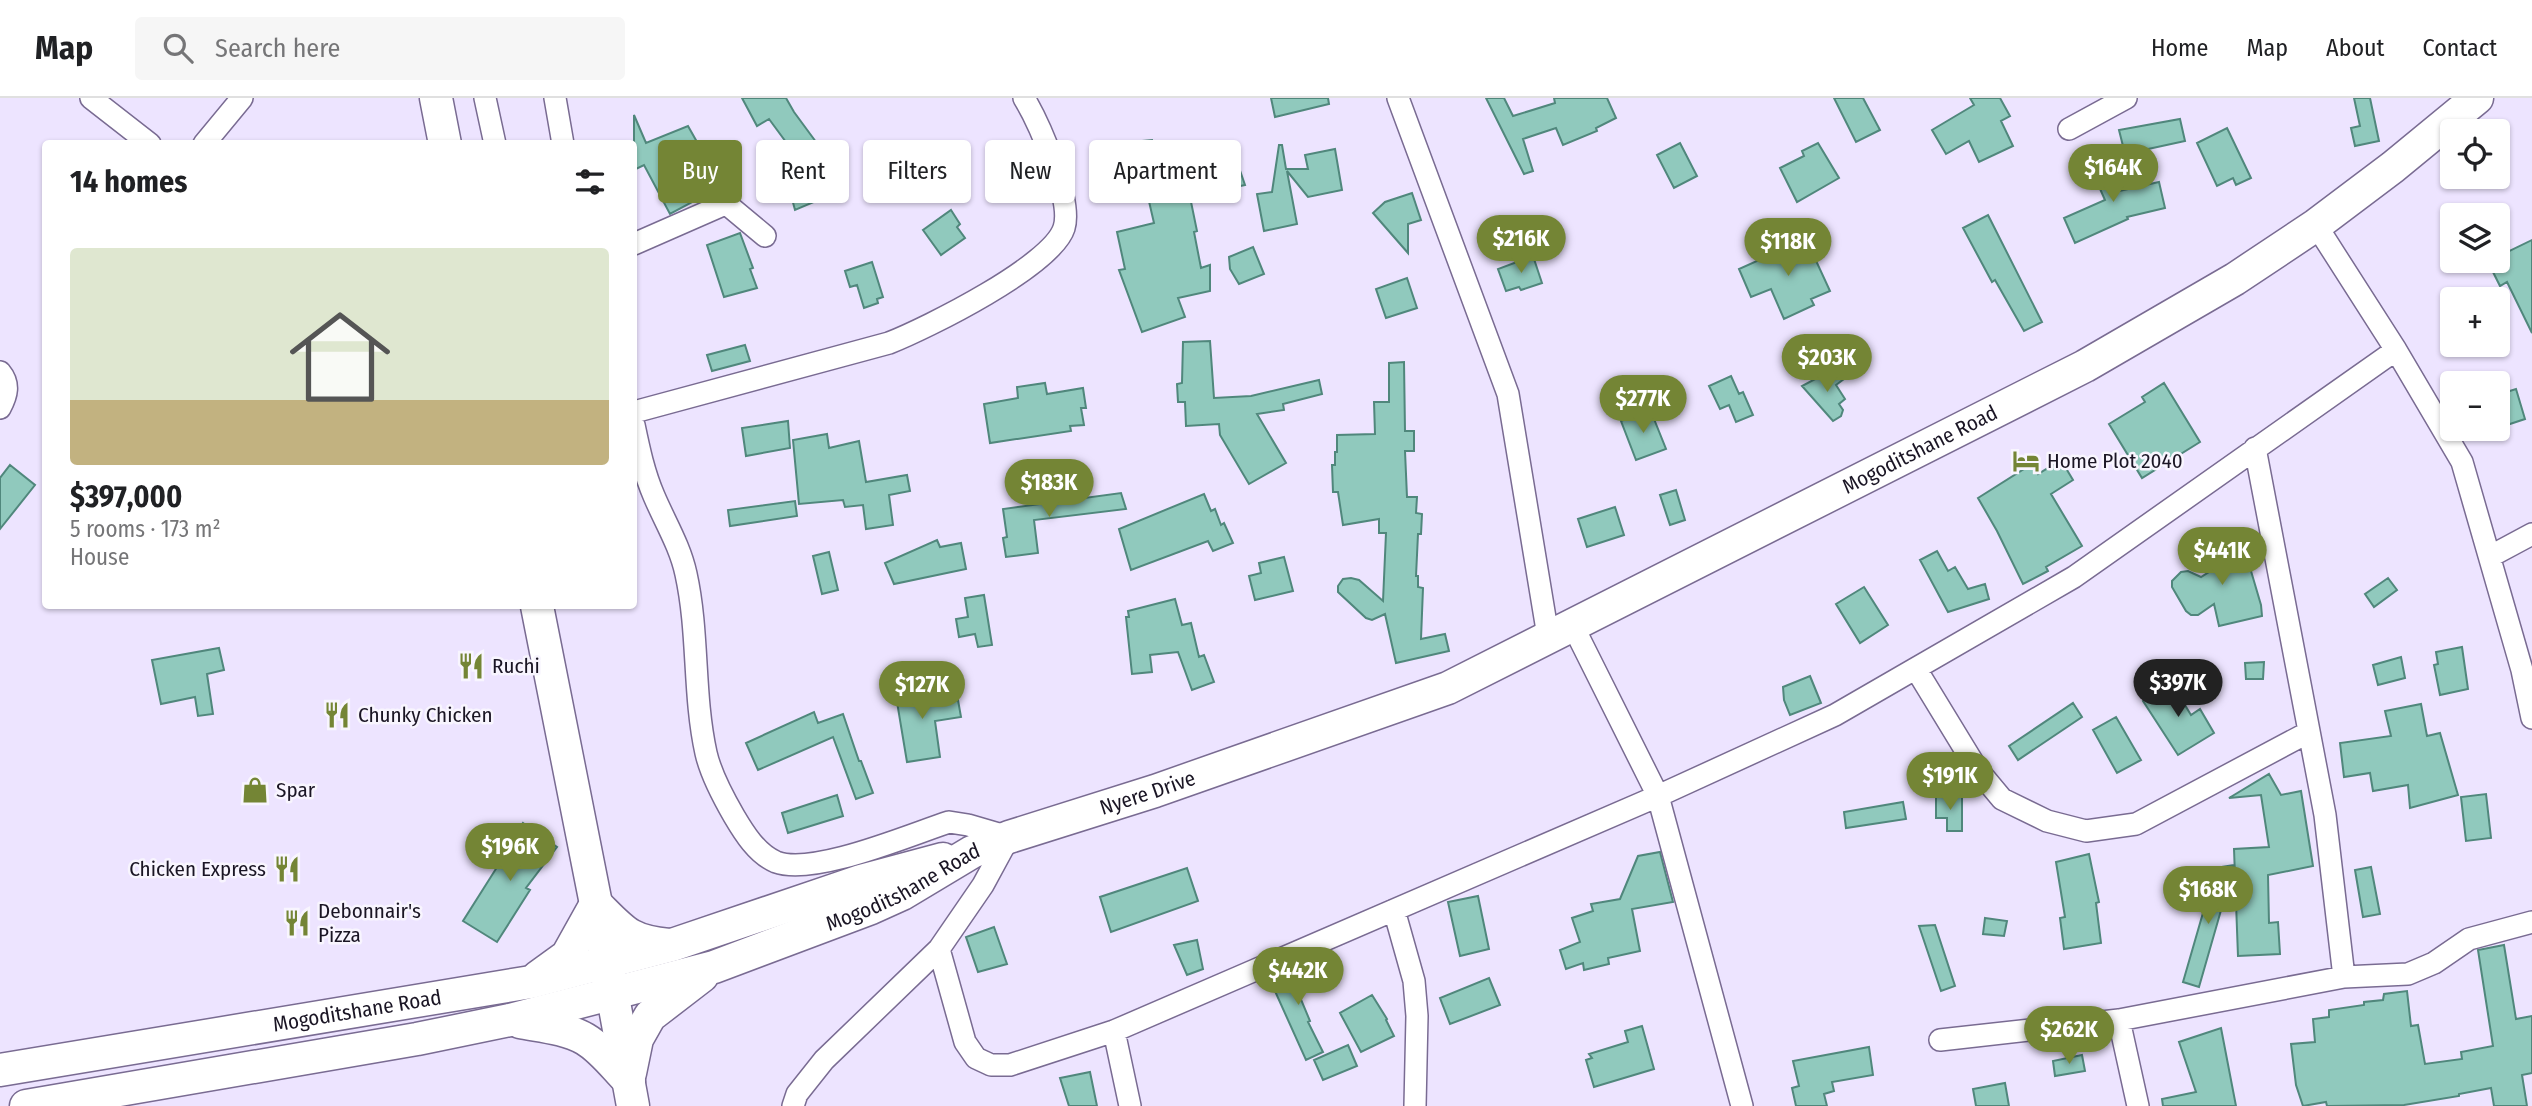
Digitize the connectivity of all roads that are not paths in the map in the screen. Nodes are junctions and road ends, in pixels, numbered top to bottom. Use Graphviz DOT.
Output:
graph roads {
  1 [pos="91,98"];
  2 [pos="242,98"];
  3 [pos="436,98"];
  4 [pos="485,98"];
  5 [pos="1398,98"];
  6 [pos="2126,98"];
  7 [pos="2477,98"];
  8 [pos="1027,99"];
  9 [pos="560,101"];
  10 [pos="2069,129"];
  11 [pos="145,140"];
  12 [pos="207,140"];
  13 [pos="444,140"];
  14 [pos="494,140"];
  15 [pos="563,140"];
  16 [pos="2316,225"];
  17 [pos="765,236"];
  18 [pos="637,243"];
  19 [pos="2396,350"];
  20 [pos="0,372"];
  21 [pos="0,408"];
  22 [pos="637,411"];
  23 [pos="2255,448"];
  24 [pos="637,460"];
  25 [pos="2532,534"];
  26 [pos="2491,555"];
  27 [pos="538,609"];
  28 [pos="1560,630"];
  29 [pos="1916,669"];
  30 [pos="2532,718"];
  31 [pos="2309,732"];
  32 [pos="1324,733"];
  33 [pos="1658,796"];
  34 [pos="1009,837"];
  35 [pos="972,852"];
  36 [pos="596,904"];
  37 [pos="1394,910"];
  38 [pos="2532,922"];
  39 [pos="673,945"];
  40 [pos="939,949"];
  41 [pos="607,964"];
  42 [pos="714,967"];
  43 [pos="2344,977"];
  44 [pos="531,982"];
  45 [pos="613,995"];
  46 [pos="510,1020"];
  47 [pos="2119,1020"];
  48 [pos="1114,1031"];
  49 [pos="1940,1040"];
  50 [pos="0,1070"];
  51 [pos="631,1094"];
  52 [pos="26,1106"];
  53 [pos="793,1106"];
  54 [pos="1130,1106"];
  55 [pos="1415,1106"];
  56 [pos="1742,1106"];
  57 [pos="2138,1106"];
  1 -- 11 [label="street"];
  2 -- 12 [label="street"];
  3 -- 13 [label="main road"];
  4 -- 14 [label="street"];
  5 -- 28 [label="street"];
  6 -- 10 [label="street"];
  7 -- 16 [label="main road, Mogoditshane Road"];
  8 -- 22 [label="street"];
  9 -- 15 [label="street"];
  16 -- 19 [label="street"];
  16 -- 28 [label="main road, Mogoditshane Road"];
  17 -- 18 [label="street"];
  19 -- 23 [label="street"];
  19 -- 26 [label="street"];
  20 -- 21 [label="street"];
  23 -- 29 [label="street"];
  23 -- 31 [label="street"];
  24 -- 34 [label="street"];
  25 -- 26 [label="street"];
  26 -- 30 [label="street"];
  27 -- 36 [label="main road"];
  28 -- 32 [label="main road, Mogoditshane Road"];
  28 -- 33 [label="street"];
  29 -- 31 [label="street"];
  29 -- 33 [label="street"];
  31 -- 43 [label="street"];
  32 -- 34 [label="main road, Nyere Drive"];
  33 -- 37 [label="street"];
  33 -- 56 [label="street"];
  34 -- 35 [label="main road, Nyere Drive"];
  34 -- 40 [label="street"];
  35 -- 39 [label="main road, Mogoditshane Road"];
  35 -- 42 [label="main road, Mogoditshane Road"];
  36 -- 39 [label="main road"];
  36 -- 41 [label="main road"];
  36 -- 44 [label="main road"];
  37 -- 48 [label="street"];
  37 -- 55 [label="street"];
  38 -- 43 [label="street"];
  39 -- 41 [label="main road, Mogoditshane Road"];
  40 -- 48 [label="street"];
  40 -- 53 [label="street"];
  41 -- 44 [label="main road, Mogoditshane Road"];
  41 -- 45 [label="main road"];
  42 -- 45 [label="main road, Mogoditshane Road"];
  42 -- 51 [label="main road"];
  43 -- 47 [label="street"];
  44 -- 50 [label="main road, Mogoditshane Road"];
  45 -- 46 [label="main road, Mogoditshane Road"];
  45 -- 51 [label="main road"];
  46 -- 51 [label="main road"];
  46 -- 52 [label="main road, Mogoditshane Road"];
  47 -- 49 [label="street"];
  47 -- 57 [label="street"];
  48 -- 54 [label="street"];
}
